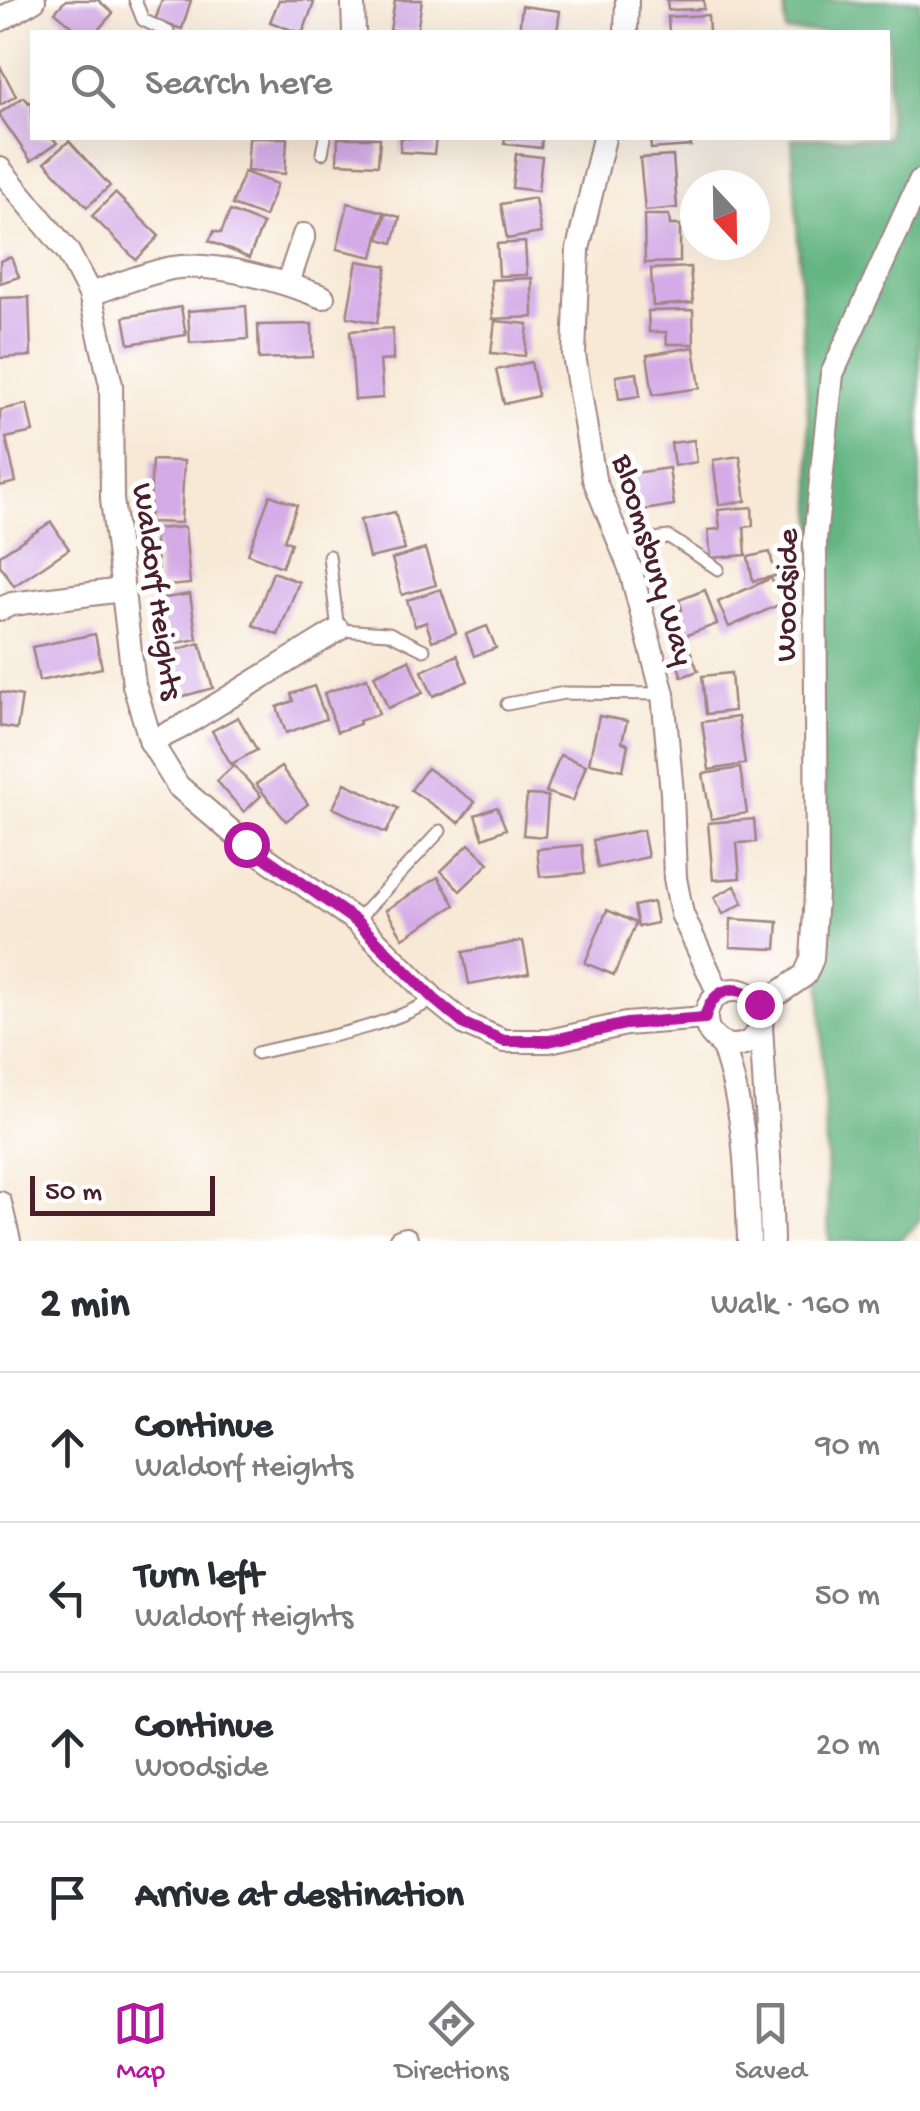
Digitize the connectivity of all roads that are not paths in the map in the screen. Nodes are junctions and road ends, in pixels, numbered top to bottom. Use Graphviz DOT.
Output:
graph roads {
  1 [pos="34,0"];
  2 [pos="135,0"];
  3 [pos="627,0"];
  4 [pos="353,4"];
  5 [pos="0,20"];
  6 [pos="164,30"];
  7 [pos="354,30"];
  8 [pos="626,30"];
  9 [pos="325,140"];
  10 [pos="604,140"];
  11 [pos="322,153"];
  12 [pos="0,170"];
  13 [pos="920,180"];
  14 [pos="304,235"];
  15 [pos="288,283"];
  16 [pos="90,294"];
  17 [pos="323,296"];
  18 [pos="620,544"];
  19 [pos="329,556"];
  20 [pos="718,568"];
  21 [pos="122,590"];
  22 [pos="0,609"];
  23 [pos="338,630"];
  24 [pos="424,650"];
  25 [pos="663,694"];
  26 [pos="507,704"];
  27 [pos="151,742"];
  28 [pos="440,831"];
  29 [pos="356,921"];
  30 [pos="719,994"];
  31 [pos="434,999"];
  32 [pos="760,1015"];
  33 [pos="705,1018"];
  34 [pos="722,1044"];
  35 [pos="257,1053"];
  36 [pos="0,1204"];
  37 [pos="9,1241"];
  38 [pos="749,1241"];
  39 [pos="772,1241"];
  1 -- 5 [label="street"];
  2 -- 6 [label="lane"];
  3 -- 8 [label="street"];
  4 -- 7 [label="street"];
  9 -- 11 [label="lane"];
  10 -- 18 [label="street, Bloomsbury Way"];
  12 -- 16 [label="street, Waldorf Heights"];
  13 -- 32 [label="street, Woodside"];
  14 -- 15 [label="street"];
  15 -- 16 [label="street"];
  15 -- 17 [label="street"];
  16 -- 21 [label="street, Waldorf Heights"];
  18 -- 20 [label="lane"];
  18 -- 25 [label="street, Bloomsbury Way"];
  19 -- 23 [label="lane"];
  21 -- 22 [label="street"];
  21 -- 27 [label="street, Waldorf Heights"];
  23 -- 24 [label="lane"];
  23 -- 27 [label="street"];
  25 -- 26 [label="lane"];
  25 -- 30 [label="street, Bloomsbury Way"];
  27 -- 29 [label="street, Waldorf Heights"];
  28 -- 29 [label="lane"];
  29 -- 31 [label="street, Waldorf Heights"];
  30 -- 32 [label="street"];
  30 -- 33 [label="street"];
  31 -- 33 [label="street, Waldorf Heights"];
  31 -- 35 [label="lane"];
  32 -- 34 [label="street, Woodside"];
  32 -- 39 [label="street"];
  33 -- 34 [label="street"];
  34 -- 38 [label="street"];
  36 -- 37 [label="street"];
}
